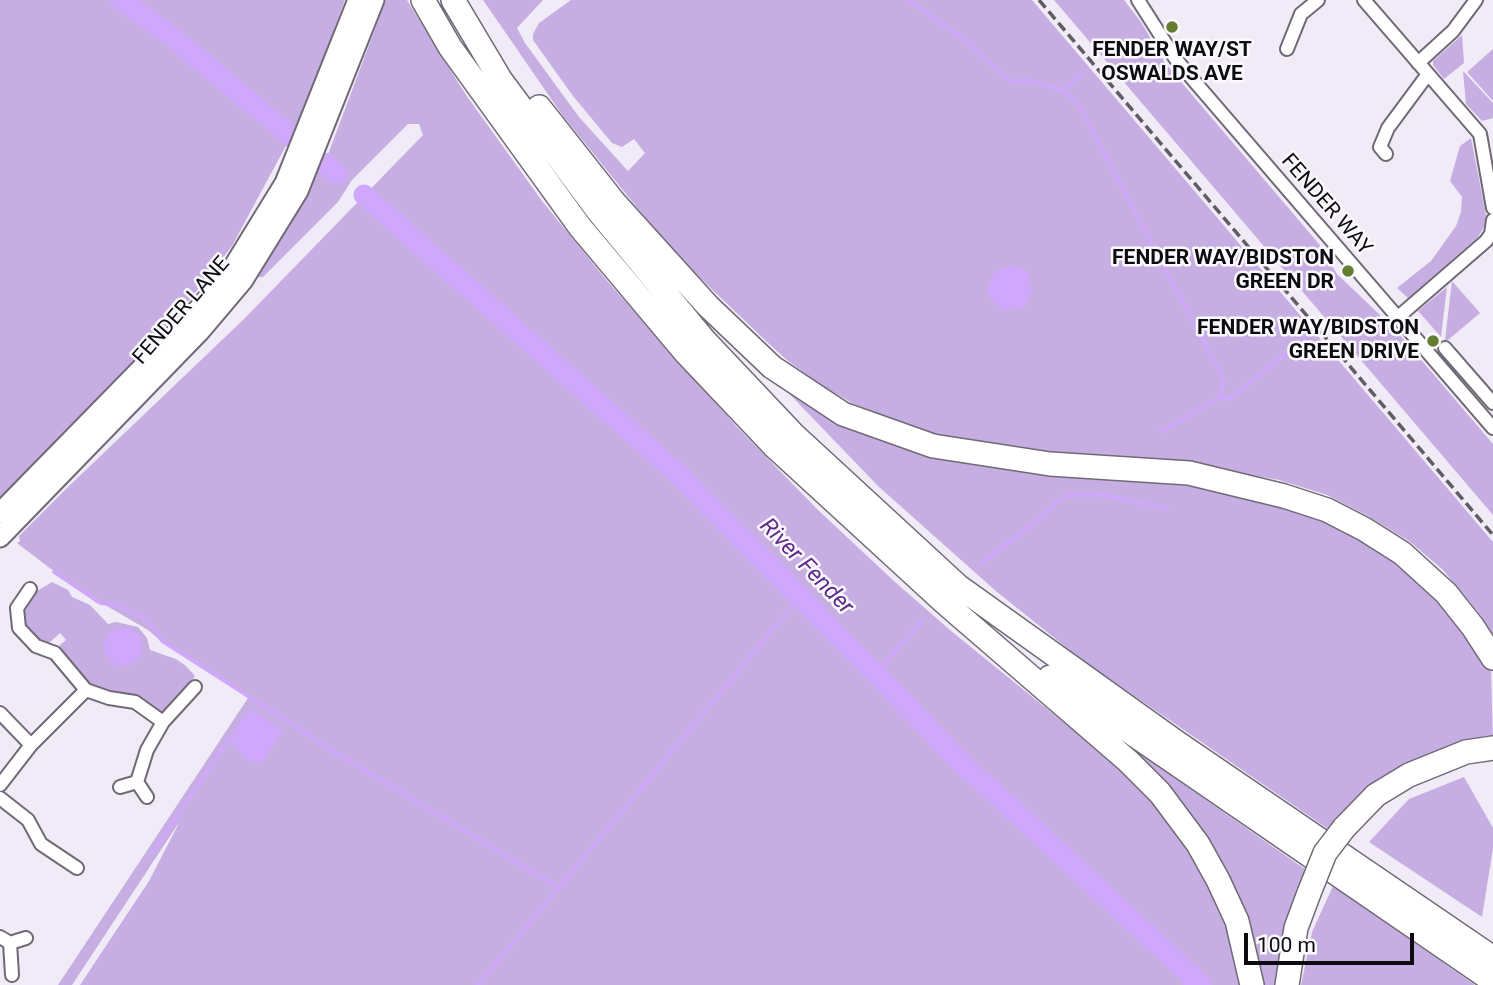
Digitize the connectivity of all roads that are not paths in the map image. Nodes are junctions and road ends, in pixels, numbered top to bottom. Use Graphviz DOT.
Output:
graph roads {
  1 [pos="358,0"];
  2 [pos="373,0"];
  3 [pos="423,0"];
  4 [pos="454,0"];
  5 [pos="1138,0"];
  6 [pos="1318,0"];
  7 [pos="1364,0"];
  8 [pos="1472,2"];
  9 [pos="1287,49"];
  10 [pos="1418,63"];
  11 [pos="1428,74"];
  12 [pos="1386,154"];
  13 [pos="1493,208"];
  14 [pos="1493,220"];
  15 [pos="1397,318"];
  16 [pos="1445,348"];
  17 [pos="1474,382"];
  18 [pos="1461,392"];
  19 [pos="1493,403"];
  20 [pos="1493,428"];
  21 [pos="0,513"];
  22 [pos="0,537"];
  23 [pos="30,589"];
  24 [pos="945,603"];
  25 [pos="1493,658"];
  26 [pos="195,687"];
  27 [pos="86,690"];
  28 [pos="0,713"];
  29 [pos="163,722"];
  30 [pos="31,745"];
  31 [pos="1493,748"];
  32 [pos="138,782"];
  33 [pos="0,785"];
  34 [pos="120,787"];
  35 [pos="147,797"];
  36 [pos="0,798"];
  37 [pos="77,868"];
  38 [pos="26,938"];
  39 [pos="5,940"];
  40 [pos="1493,958"];
  41 [pos="12,975"];
  42 [pos="1493,981"];
  43 [pos="1252,985"];
  44 [pos="1287,985"];
  1 -- 21 [label="main road, FENDER LANE"];
  2 -- 22 [label="main road, FENDER LANE"];
  3 -- 24 [label="highway"];
  4 -- 25 [label="highway"];
  4 -- 40 [label="highway"];
  5 -- 15 [label="street, FENDER WAY"];
  6 -- 9 [label="street"];
  7 -- 10 [label="street"];
  8 -- 10 [label="street"];
  10 -- 11 [label="street"];
  11 -- 12 [label="street"];
  11 -- 13 [label="street"];
  14 -- 15 [label="street"];
  15 -- 18 [label="street, FENDER WAY"];
  16 -- 17 [label="street"];
  17 -- 18 [label="street"];
  17 -- 19 [label="street"];
  18 -- 20 [label="street, FENDER WAY"];
  23 -- 27 [label="street"];
  24 -- 42 [label="highway"];
  24 -- 43 [label="highway"];
  26 -- 29 [label="street"];
  27 -- 29 [label="street"];
  27 -- 30 [label="street"];
  28 -- 30 [label="street"];
  29 -- 32 [label="street"];
  30 -- 33 [label="street"];
  31 -- 44 [label="highway, bridge"];
  32 -- 34 [label="street"];
  32 -- 35 [label="street"];
  36 -- 37 [label="street"];
  38 -- 39 [label="street"];
  39 -- 41 [label="street"];
}
